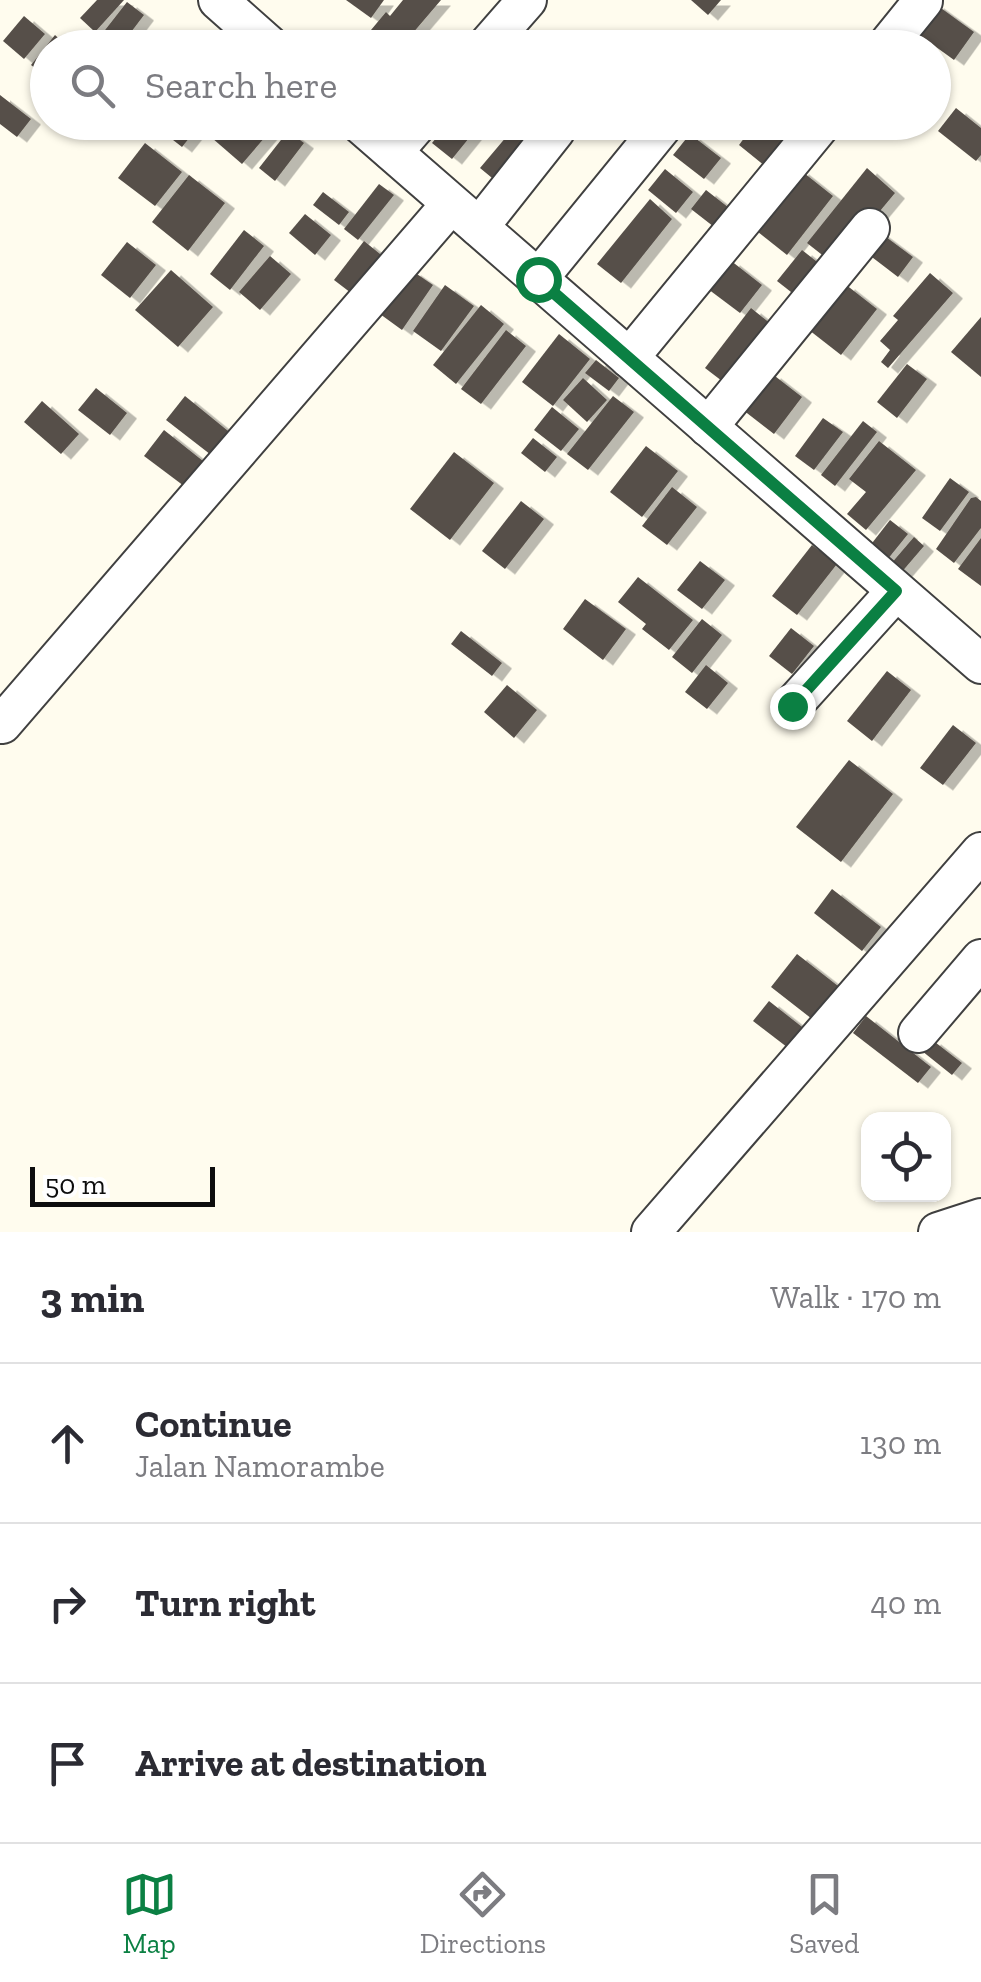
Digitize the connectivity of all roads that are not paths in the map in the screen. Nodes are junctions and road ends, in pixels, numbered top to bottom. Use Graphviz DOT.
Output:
graph roads {
  1 [pos="527,0"];
  2 [pos="923,1"];
  3 [pos="226,3"];
  4 [pos="254,30"];
  5 [pos="501,30"];
  6 [pos="900,30"];
  7 [pos="378,140"];
  8 [pos="403,140"];
  9 [pos="545,140"];
  10 [pos="651,140"];
  11 [pos="808,140"];
  12 [pos="392,152"];
  13 [pos="465,216"];
  14 [pos="870,228"];
  15 [pos="538,279"];
  16 [pos="629,358"];
  17 [pos="708,427"];
  18 [pos="896,591"];
  19 [pos="976,650"];
  20 [pos="792,706"];
  21 [pos="2,724"];
  22 [pos="981,852"];
  23 [pos="981,958"];
  24 [pos="918,1033"];
  25 [pos="981,1218"];
  26 [pos="651,1232"];
  27 [pos="938,1232"];
  1 -- 5 [label="street"];
  2 -- 6 [label="street"];
  3 -- 4 [label="street"];
  7 -- 12 [label="street"];
  8 -- 12 [label="street"];
  9 -- 13 [label="street"];
  10 -- 15 [label="street"];
  11 -- 16 [label="street"];
  12 -- 13 [label="street"];
  13 -- 15 [label="street"];
  13 -- 21 [label="street"];
  14 -- 17 [label="street"];
  15 -- 16 [label="street"];
  16 -- 17 [label="street"];
  17 -- 18 [label="street"];
  18 -- 19 [label="street"];
  18 -- 20 [label="street"];
  22 -- 26 [label="street"];
  23 -- 24 [label="street"];
  25 -- 27 [label="street"];
}
